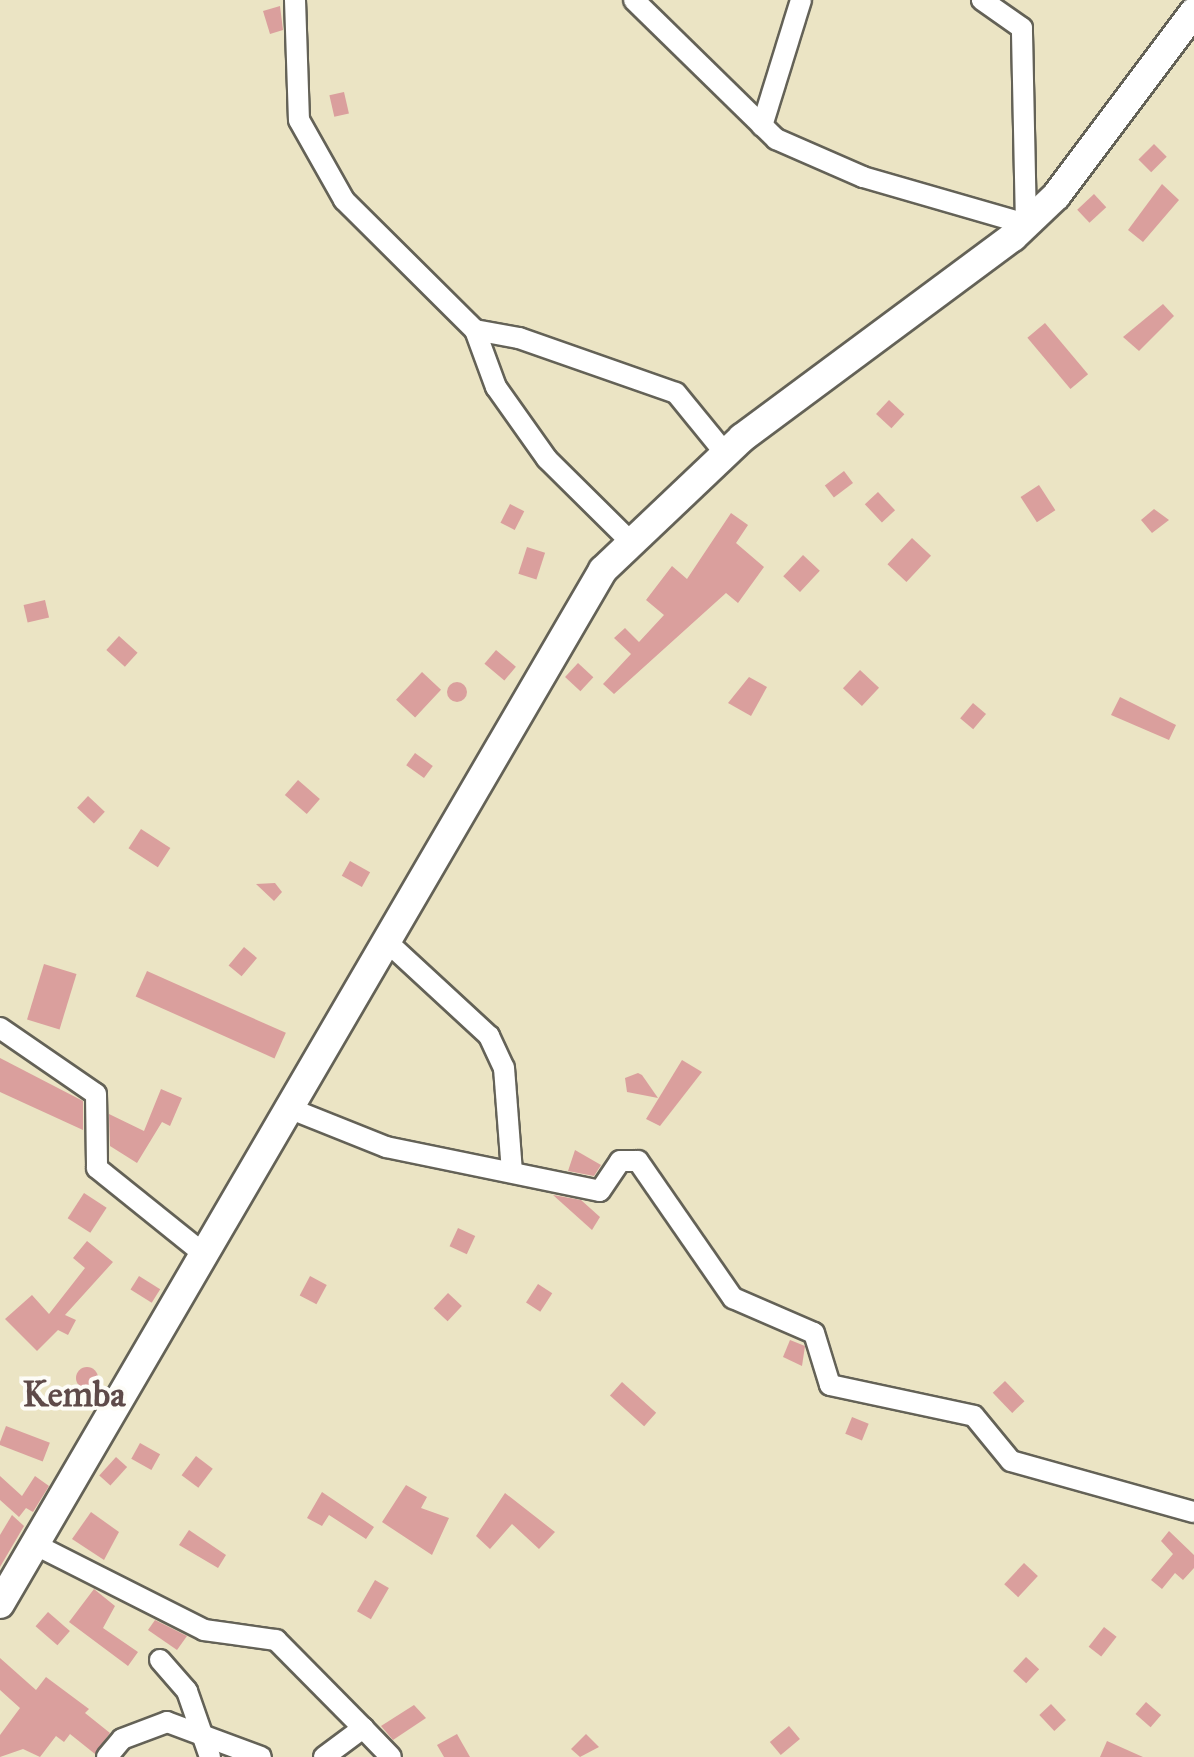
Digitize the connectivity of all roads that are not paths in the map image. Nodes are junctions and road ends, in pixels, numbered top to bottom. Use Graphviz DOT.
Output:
graph roads {
  1 [pos="295,0"];
  2 [pos="634,0"];
  3 [pos="801,0"];
  4 [pos="982,0"];
  5 [pos="1194,12"];
  6 [pos="762,126"];
  7 [pos="1026,224"];
  8 [pos="475,330"];
  9 [pos="725,453"];
  10 [pos="631,542"];
  11 [pos="384,939"];
  12 [pos="0,1028"];
  13 [pos="8,1045"];
  14 [pos="286,1107"];
  15 [pos="512,1172"];
  16 [pos="204,1254"];
  17 [pos="1194,1511"];
  18 [pos="36,1545"];
  19 [pos="0,1604"];
  20 [pos="160,1660"];
  21 [pos="363,1728"];
  22 [pos="203,1734"];
  23 [pos="107,1757"];
  24 [pos="210,1757"];
  25 [pos="261,1757"];
  26 [pos="324,1757"];
  27 [pos="391,1757"];
  1 -- 8 [label="street"];
  2 -- 6 [label="street"];
  3 -- 6 [label="street"];
  4 -- 7 [label="street"];
  5 -- 7 [label="main road"];
  6 -- 7 [label="street"];
  7 -- 9 [label="main road"];
  8 -- 9 [label="street"];
  8 -- 10 [label="street"];
  9 -- 10 [label="main road"];
  10 -- 11 [label="main road"];
  11 -- 14 [label="main road"];
  11 -- 15 [label="street"];
  12 -- 13 [label="street"];
  13 -- 16 [label="street"];
  14 -- 15 [label="street"];
  14 -- 16 [label="main road"];
  15 -- 17 [label="street"];
  16 -- 18 [label="main road"];
  18 -- 19 [label="main road"];
  18 -- 21 [label="street"];
  20 -- 22 [label="street"];
  21 -- 26 [label="street"];
  21 -- 27 [label="street"];
  22 -- 23 [label="street"];
  22 -- 24 [label="street"];
  22 -- 25 [label="street"];
}
